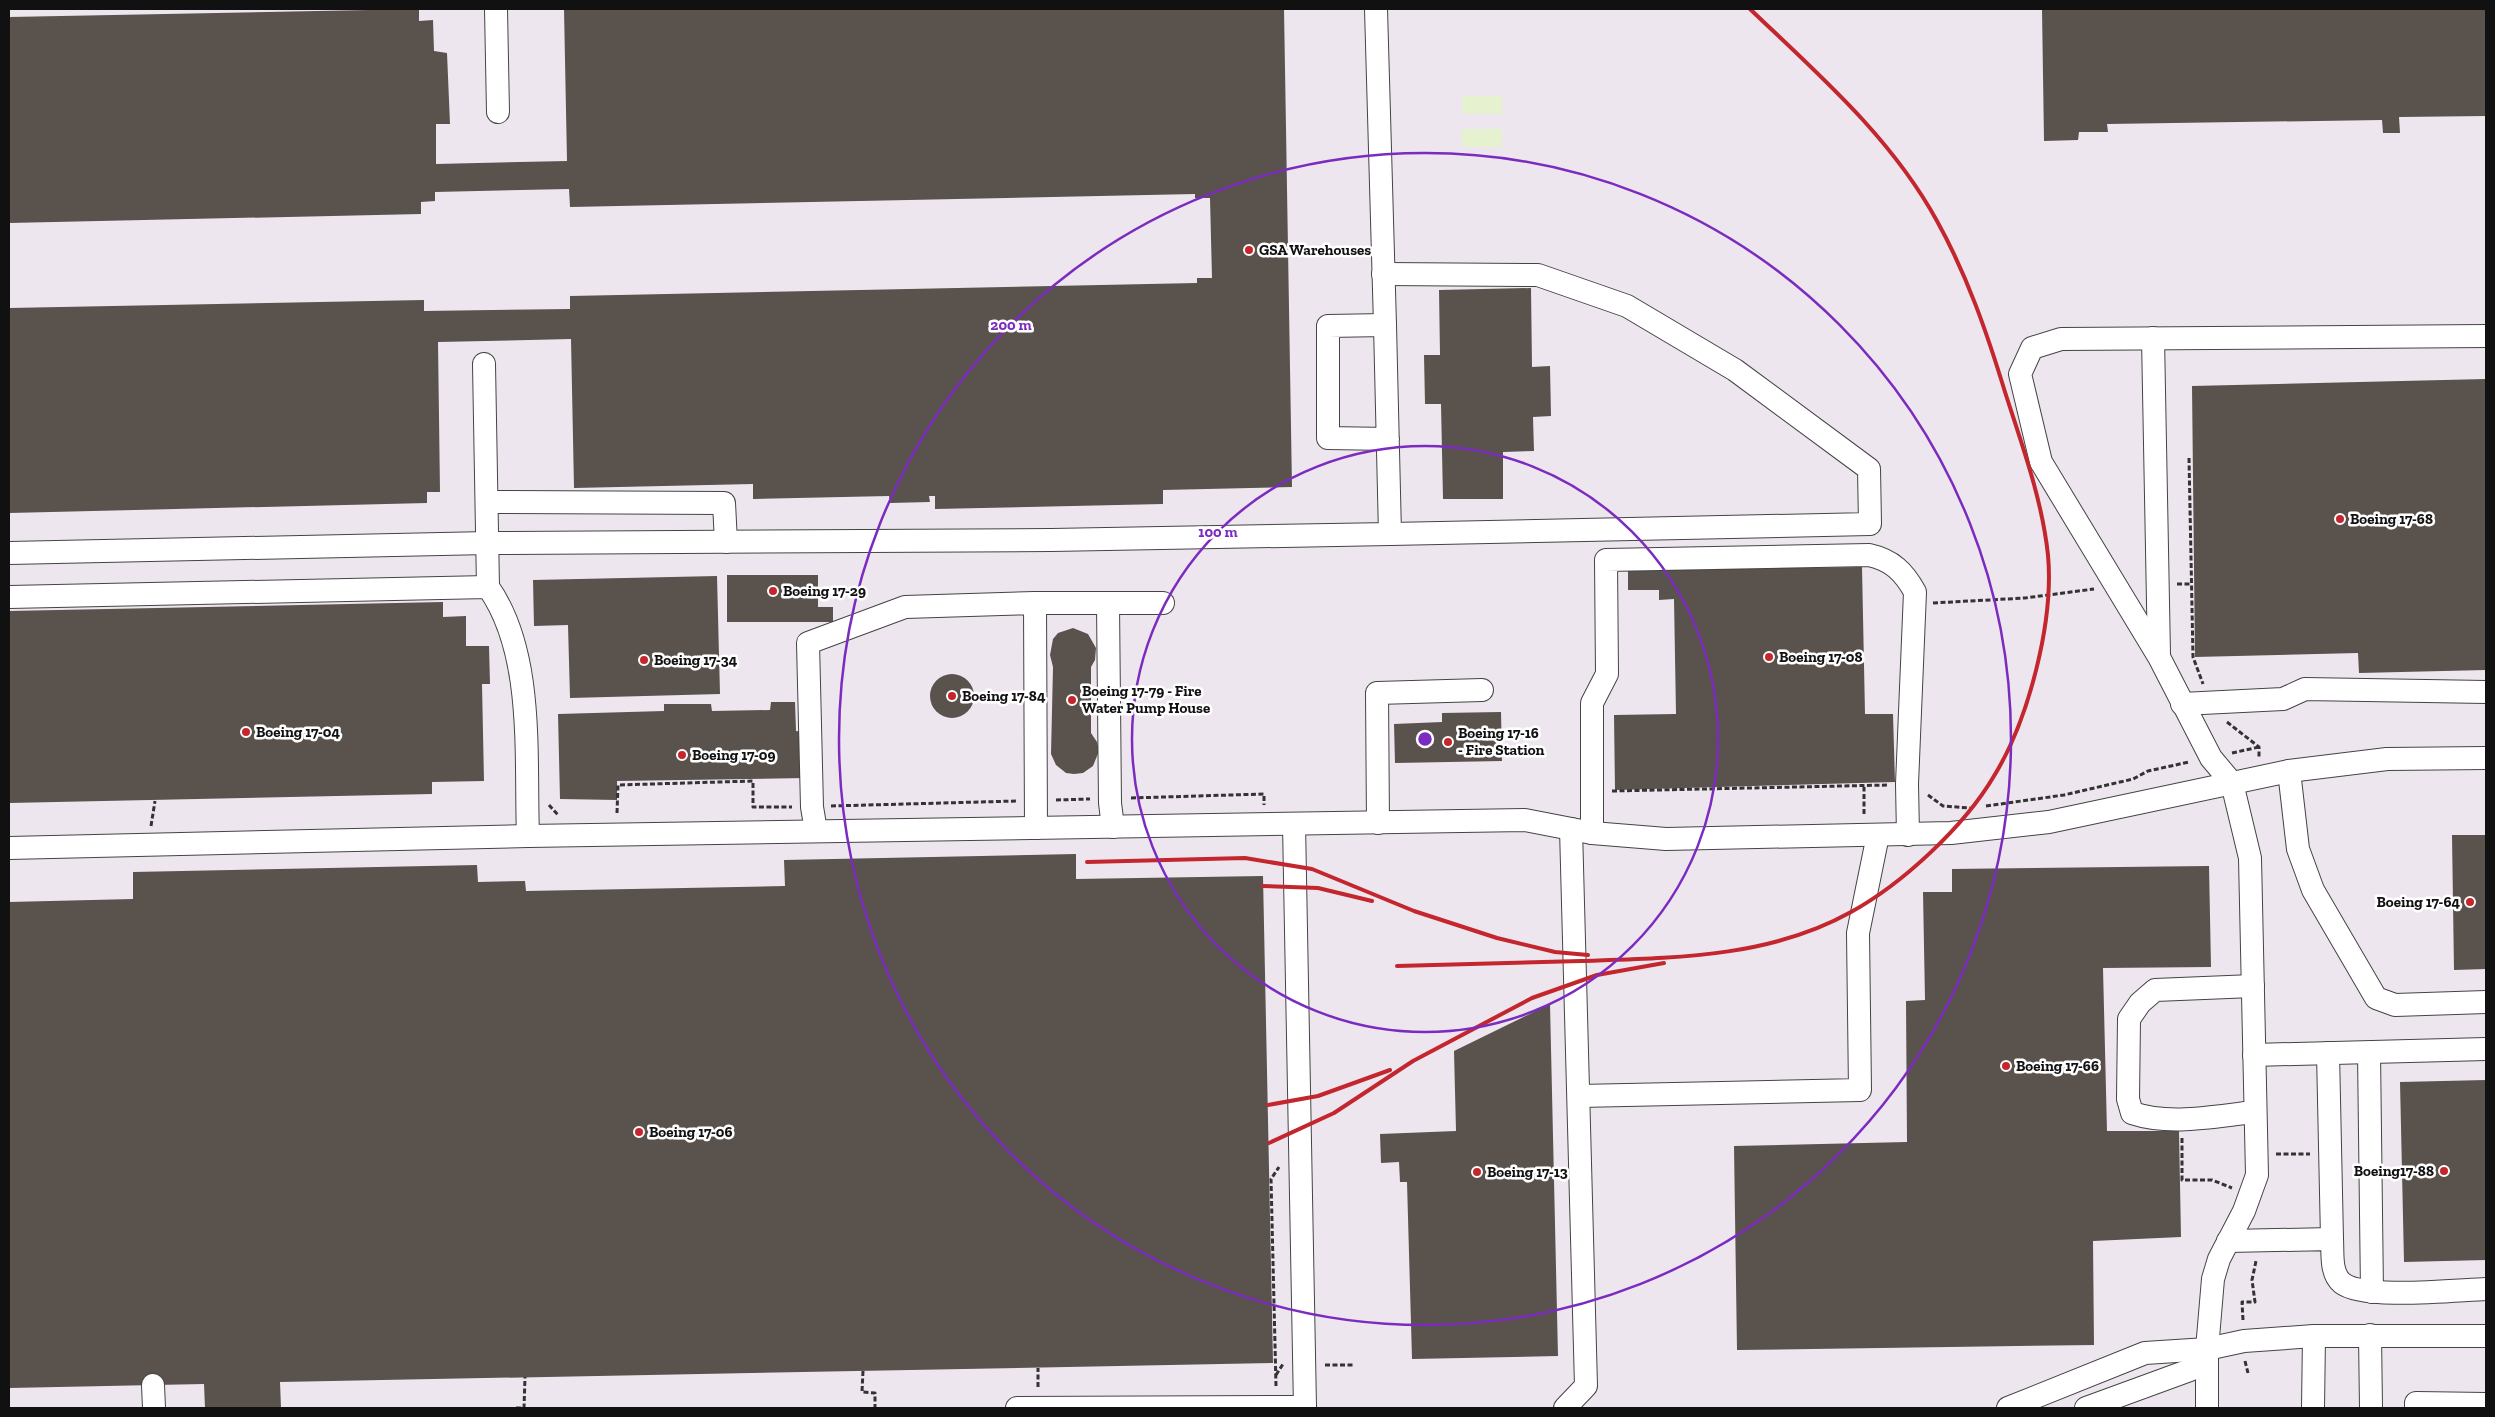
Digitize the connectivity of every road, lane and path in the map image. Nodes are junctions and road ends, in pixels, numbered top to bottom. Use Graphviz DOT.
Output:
graph roads {
  1 [pos="496,9"];
  2 [pos="1376,9"];
  3 [pos="498,112"];
  4 [pos="1383,274"];
  5 [pos="1385,325"];
  6 [pos="2486,336"];
  7 [pos="2153,338"];
  8 [pos="484,364"];
  9 [pos="1388,439"];
  10 [pos="487,502"];
  11 [pos="1390,534"];
  12 [pos="726,542"];
  13 [pos="488,543"];
  14 [pos="9,553"];
  15 [pos="2157,584"];
  16 [pos="2192,584"];
  17 [pos="2117,586"];
  18 [pos="488,587"];
  19 [pos="9,597"];
  20 [pos="1035,603"];
  21 [pos="1163,603"];
  22 [pos="1924,603"];
  23 [pos="1108,604"];
  24 [pos="2159,657"];
  25 [pos="1482,690"];
  26 [pos="2486,692"];
  27 [pos="2182,704"];
  28 [pos="2486,758"];
  29 [pos="2289,771"];
  30 [pos="2232,783"];
  31 [pos="1378,823"];
  32 [pos="1294,824"];
  33 [pos="1112,827"];
  34 [pos="1036,828"];
  35 [pos="816,831"];
  36 [pos="1582,831"];
  37 [pos="1878,835"];
  38 [pos="1908,835"];
  39 [pos="528,836"];
  40 [pos="9,848"];
  41 [pos="2253,986"];
  42 [pos="2486,1002"];
  43 [pos="2486,1049"];
  44 [pos="2328,1053"];
  45 [pos="2369,1053"];
  46 [pos="2254,1055"];
  47 [pos="1578,1096"];
  48 [pos="2256,1112"];
  49 [pos="2182,1120"];
  50 [pos="2250,1194"];
  51 [pos="2332,1239"];
  52 [pos="2228,1241"];
  53 [pos="2486,1289"];
  54 [pos="2372,1292"];
  55 [pos="2370,1335"];
  56 [pos="2314,1336"];
  57 [pos="2486,1336"];
  58 [pos="2207,1349"];
  59 [pos="863,1371"];
  60 [pos="525,1377"];
  61 [pos="153,1385"];
  62 [pos="2486,1404"];
  63 [pos="154,1408"];
  64 [pos="516,1408"];
  65 [pos="875,1408"];
  66 [pos="1017,1408"];
  67 [pos="1144,1408"];
  68 [pos="1305,1408"];
  69 [pos="1565,1408"];
  70 [pos="2008,1408"];
  71 [pos="2086,1408"];
  72 [pos="2208,1408"];
  73 [pos="2313,1408"];
  74 [pos="2371,1408"];
  75 [pos="2416,1408"];
  1 -- 3 [label="street"];
  2 -- 4 [label="street"];
  4 -- 5 [label="street"];
  4 -- 11 [label="street"];
  5 -- 9 [label="street"];
  5 -- 9 [label="street"];
  6 -- 7 [label="street"];
  7 -- 15 [label="street"];
  7 -- 17 [label="street"];
  8 -- 10 [label="street"];
  9 -- 11 [label="street"];
  10 -- 12 [label="street"];
  10 -- 13 [label="street"];
  11 -- 12 [label="street"];
  12 -- 13 [label="street"];
  13 -- 14 [label="street"];
  13 -- 18 [label="street"];
  15 -- 16 [label="path"];
  15 -- 24 [label="street"];
  17 -- 22 [label="path"];
  17 -- 24 [label="street"];
  18 -- 19 [label="street"];
  18 -- 39 [label="street"];
  20 -- 23 [label="street"];
  20 -- 34 [label="street"];
  20 -- 35 [label="street"];
  21 -- 23 [label="street"];
  23 -- 33 [label="street"];
  24 -- 27 [label="street"];
  25 -- 31 [label="street"];
  26 -- 27 [label="street"];
  27 -- 30 [label="street"];
  28 -- 29 [label="street"];
  29 -- 30 [label="street"];
  29 -- 42 [label="street"];
  30 -- 38 [label="street"];
  30 -- 41 [label="street"];
  31 -- 32 [label="street"];
  31 -- 36 [label="street"];
  32 -- 33 [label="street"];
  32 -- 68 [label="street"];
  33 -- 34 [label="street"];
  34 -- 35 [label="street"];
  35 -- 39 [label="street"];
  36 -- 37 [label="street"];
  36 -- 38 [label="street"];
  36 -- 47 [label="street"];
  37 -- 38 [label="street"];
  37 -- 47 [label="street"];
  39 -- 40 [label="street"];
  41 -- 46 [label="street"];
  41 -- 49 [label="street"];
  43 -- 45 [label="street"];
  44 -- 45 [label="street"];
  44 -- 46 [label="street"];
  44 -- 51 [label="street"];
  45 -- 54 [label="street"];
  46 -- 48 [label="street"];
  47 -- 69 [label="street"];
  48 -- 49 [label="street"];
  48 -- 50 [label="street"];
  49 -- 50 [label="path"];
  50 -- 52 [label="street"];
  51 -- 52 [label="street"];
  51 -- 54 [label="street"];
  52 -- 58 [label="street"];
  53 -- 54 [label="street"];
  55 -- 56 [label="street"];
  55 -- 57 [label="street"];
  55 -- 74 [label="street"];
  56 -- 58 [label="street"];
  56 -- 73 [label="street"];
  58 -- 70 [label="street"];
  58 -- 71 [label="street"];
  58 -- 72 [label="street"];
  59 -- 65 [label="path"];
  60 -- 64 [label="path"];
  61 -- 63 [label="street"];
  62 -- 75 [label="street"];
  66 -- 67 [label="street"];
  67 -- 68 [label="street"];
}
